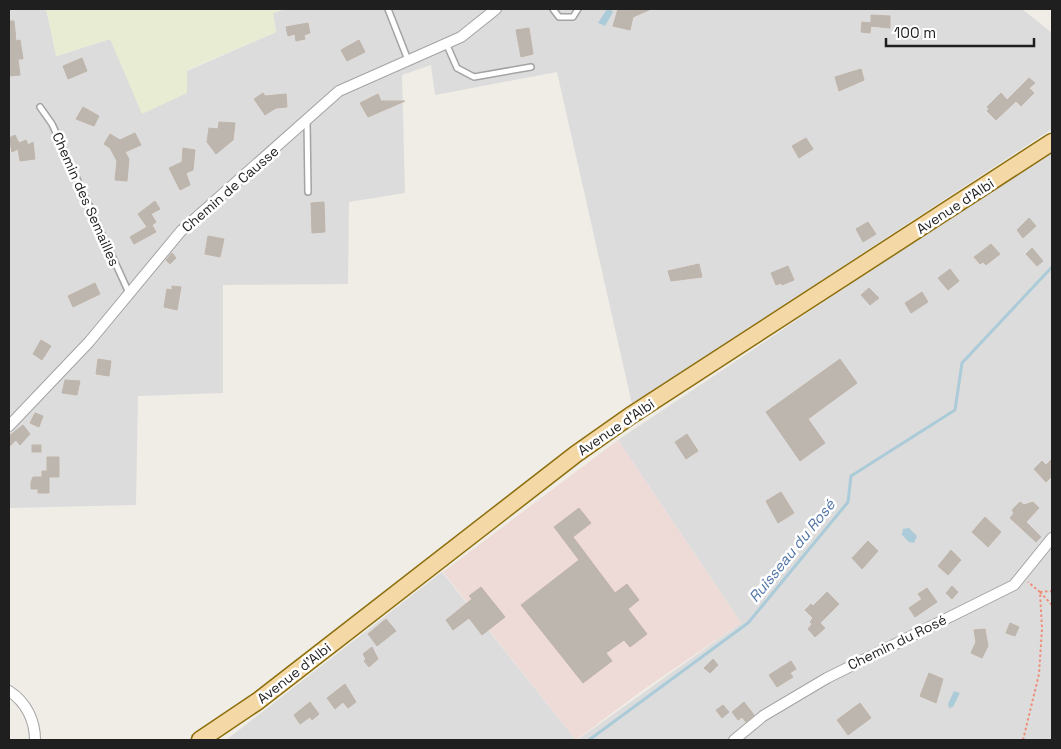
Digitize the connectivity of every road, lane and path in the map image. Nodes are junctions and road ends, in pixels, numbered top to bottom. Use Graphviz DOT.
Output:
graph roads {
  1 [pos="388,9"];
  2 [pos="496,9"];
  3 [pos="553,9"];
  4 [pos="578,9"];
  5 [pos="446,43"];
  6 [pos="408,60"];
  7 [pos="531,66"];
  8 [pos="40,107"];
  9 [pos="307,120"];
  10 [pos="1052,142"];
  11 [pos="308,192"];
  12 [pos="129,294"];
  13 [pos="9,426"];
  14 [pos="1052,538"];
  15 [pos="1022,578"];
  16 [pos="1052,591"];
  17 [pos="1040,592"];
  18 [pos="1052,605"];
  19 [pos="9,691"];
  20 [pos="35,740"];
  21 [pos="200,740"];
  22 [pos="734,740"];
  23 [pos="1023,740"];
  1 -- 6 [label="lane"];
  2 -- 5 [label="street, Chemin de Causse"];
  3 -- 4 [label="lane"];
  5 -- 6 [label="street, Chemin de Causse"];
  5 -- 7 [label="lane"];
  6 -- 9 [label="street, Chemin de Causse"];
  8 -- 12 [label="lane, Chemin des Semailles"];
  9 -- 11 [label="lane"];
  9 -- 12 [label="street, Chemin de Causse"];
  10 -- 21 [label="main road, Avenue d'Albi"];
  12 -- 13 [label="street, Chemin de Causse"];
  14 -- 15 [label="street, Chemin du Rosé"];
  15 -- 17 [label="path"];
  15 -- 22 [label="street, Chemin du Rosé"];
  16 -- 17 [label="path"];
  17 -- 18 [label="path"];
  17 -- 23 [label="path"];
  19 -- 20 [label="street"];
}
